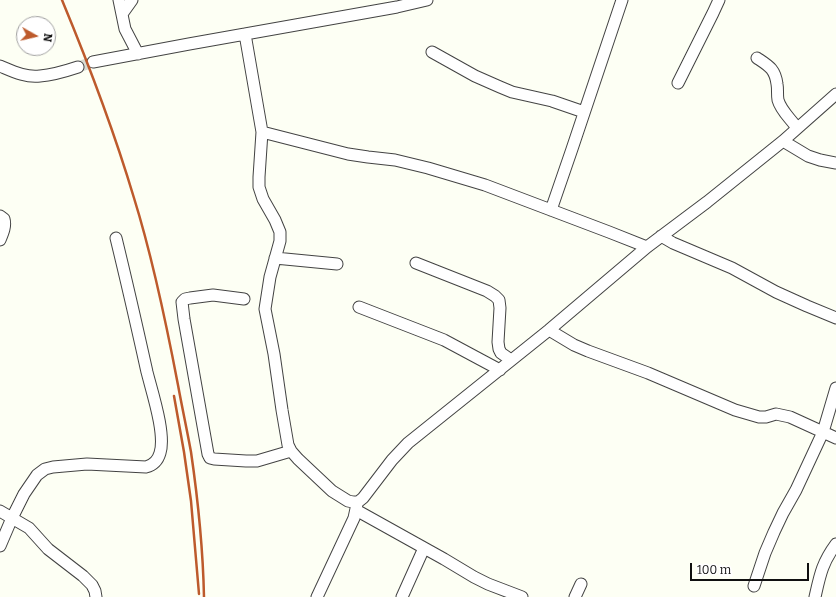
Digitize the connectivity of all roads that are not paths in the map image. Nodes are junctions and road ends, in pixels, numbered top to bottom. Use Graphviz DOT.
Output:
graph roads {
  1 [pos="119,0"];
  2 [pos="132,0"];
  3 [pos="427,0"];
  4 [pos="622,0"];
  5 [pos="719,0"];
  6 [pos="122,14"];
  7 [pos="245,34"];
  8 [pos="432,52"];
  9 [pos="138,54"];
  10 [pos="757,58"];
  11 [pos="93,62"];
  12 [pos="0,66"];
  13 [pos="78,67"];
  14 [pos="678,83"];
  15 [pos="836,94"];
  16 [pos="584,112"];
  17 [pos="797,128"];
  18 [pos="262,132"];
  19 [pos="783,141"];
  20 [pos="836,163"];
  21 [pos="551,210"];
  22 [pos="0,216"];
  23 [pos="661,236"];
  24 [pos="116,238"];
  25 [pos="0,240"];
  26 [pos="646,247"];
  27 [pos="275,258"];
  28 [pos="416,263"];
  29 [pos="337,264"];
  30 [pos="244,299"];
  31 [pos="359,307"];
  32 [pos="836,318"];
  33 [pos="550,330"];
  34 [pos="511,360"];
  35 [pos="500,370"];
  36 [pos="836,388"];
  37 [pos="822,432"];
  38 [pos="836,438"];
  39 [pos="291,451"];
  40 [pos="357,506"];
  41 [pos="0,511"];
  42 [pos="12,518"];
  43 [pos="836,544"];
  44 [pos="0,546"];
  45 [pos="424,548"];
  46 [pos="580,584"];
  47 [pos="754,586"];
  48 [pos="96,597"];
  49 [pos="317,597"];
  50 [pos="402,597"];
  51 [pos="522,597"];
  52 [pos="575,597"];
  53 [pos="815,597"];
  1 -- 6 [label="street"];
  2 -- 6 [label="street"];
  3 -- 7 [label="street"];
  4 -- 16 [label="street"];
  5 -- 14 [label="street"];
  6 -- 9 [label="street"];
  7 -- 9 [label="street"];
  7 -- 18 [label="street"];
  8 -- 16 [label="street"];
  9 -- 11 [label="street"];
  10 -- 17 [label="street"];
  12 -- 13 [label="street"];
  15 -- 17 [label="street"];
  16 -- 21 [label="street"];
  17 -- 19 [label="street"];
  18 -- 21 [label="street"];
  18 -- 27 [label="street"];
  19 -- 20 [label="street"];
  19 -- 23 [label="street"];
  21 -- 26 [label="street"];
  22 -- 25 [label="street"];
  23 -- 26 [label="street"];
  23 -- 32 [label="street"];
  24 -- 42 [label="street"];
  26 -- 33 [label="street"];
  27 -- 29 [label="street"];
  27 -- 39 [label="street"];
  28 -- 34 [label="street"];
  30 -- 39 [label="street"];
  31 -- 35 [label="street"];
  33 -- 34 [label="street"];
  33 -- 37 [label="street"];
  34 -- 35 [label="street"];
  35 -- 40 [label="street"];
  36 -- 37 [label="street"];
  37 -- 38 [label="street"];
  37 -- 47 [label="street"];
  39 -- 40 [label="street"];
  40 -- 45 [label="street"];
  40 -- 49 [label="street"];
  41 -- 42 [label="street"];
  42 -- 44 [label="street"];
  42 -- 48 [label="street"];
  43 -- 53 [label="street"];
  45 -- 50 [label="street"];
  45 -- 51 [label="street"];
  46 -- 52 [label="street"];
}
